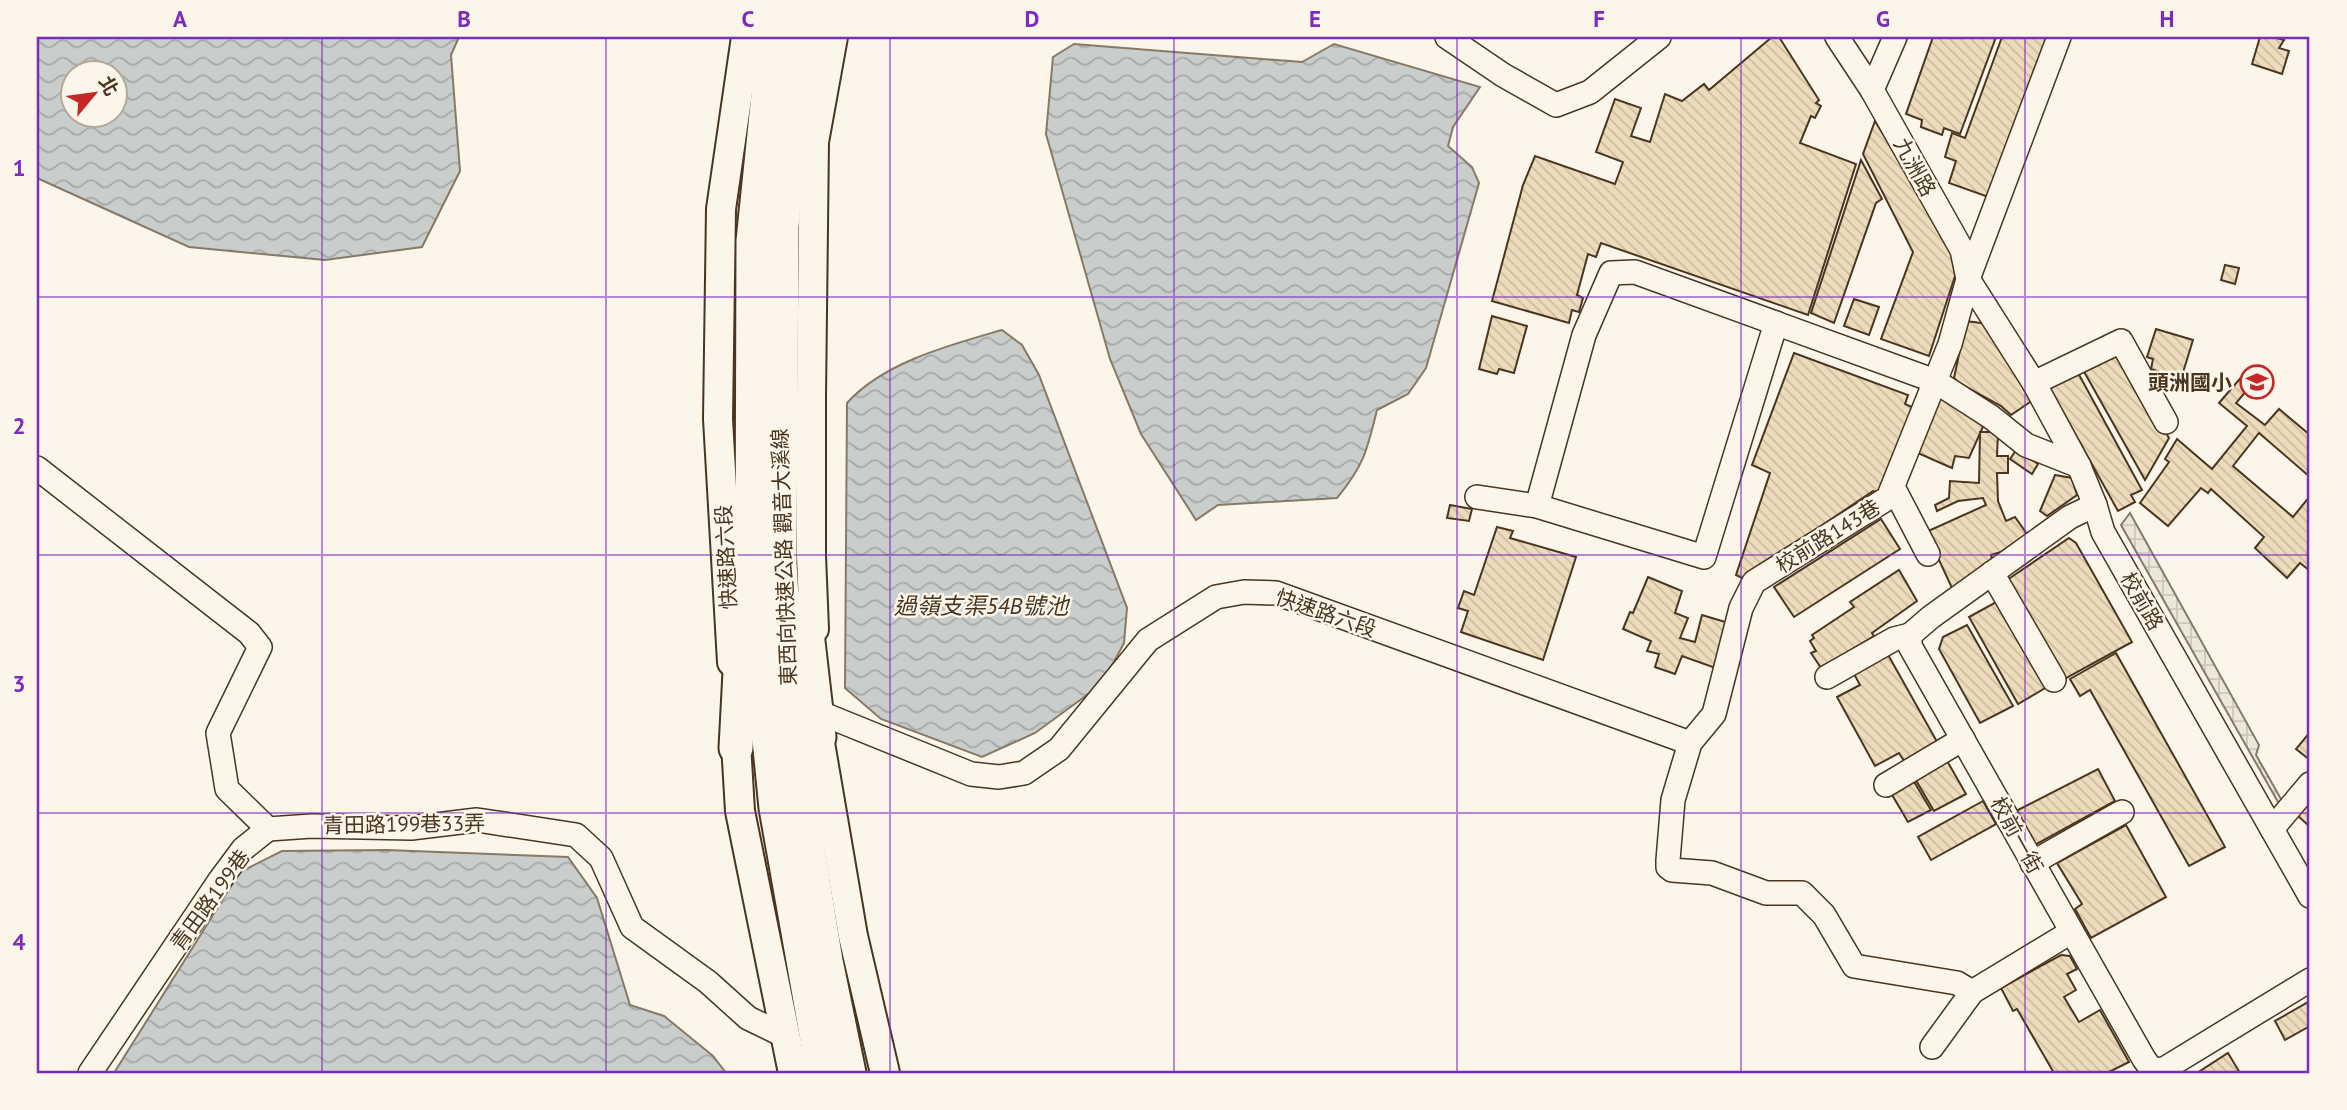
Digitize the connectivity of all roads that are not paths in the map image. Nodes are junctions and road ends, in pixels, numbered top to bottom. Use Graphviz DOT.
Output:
graph roads {
  1 [pos="746,37"];
  2 [pos="774,37"];
  3 [pos="804,37"];
  4 [pos="833,37"];
  5 [pos="1447,37"];
  6 [pos="1659,37"];
  7 [pos="1837,37"];
  8 [pos="1895,37"];
  9 [pos="2059,37"];
  10 [pos="1872,90"];
  11 [pos="1968,279"];
  12 [pos="1983,303"];
  13 [pos="1776,323"];
  14 [pos="1935,381"];
  15 [pos="2034,383"];
  16 [pos="766,407"];
  17 [pos="2166,422"];
  18 [pos="2079,466"];
  19 [pos="37,468"];
  20 [pos="1893,487"];
  21 [pos="1477,496"];
  22 [pos="2095,505"];
  23 [pos="1537,506"];
  24 [pos="1928,554"];
  25 [pos="1992,573"];
  26 [pos="1910,635"];
  27 [pos="1827,677"];
  28 [pos="2054,680"];
  29 [pos="819,724"];
  30 [pos="1963,739"];
  31 [pos="1690,743"];
  32 [pos="736,748"];
  33 [pos="2310,783"];
  34 [pos="1886,785"];
  35 [pos="2122,812"];
  36 [pos="268,829"];
  37 [pos="2272,829"];
  38 [pos="2032,863"];
  39 [pos="2310,896"];
  40 [pos="2071,932"];
  41 [pos="2310,980"];
  42 [pos="1972,992"];
  43 [pos="785,1036"];
  44 [pos="1932,1047"];
  45 [pos="2165,1071"];
  46 [pos="90,1073"];
  47 [pos="793,1073"];
  48 [pos="823,1073"];
  49 [pos="849,1073"];
  50 [pos="885,1073"];
  1 -- 32 [label="main road, 快速路六段"];
  2 -- 16 [label="highway, 東西向快速公路 觀音大溪線"];
  3 -- 16 [label="highway, 東西向快速公路 觀音大溪線"];
  4 -- 29 [label="main road"];
  5 -- 6 [label="street"];
  7 -- 10 [label="street, 九洲路"];
  8 -- 10 [label="street"];
  9 -- 11 [label="street, 校前路143巷"];
  10 -- 11 [label="street, 九洲路"];
  11 -- 12 [label="street, 九洲路"];
  11 -- 14 [label="street, 校前路143巷"];
  12 -- 15 [label="street, 校前路"];
  13 -- 14 [label="street"];
  13 -- 23 [label="street"];
  13 -- 23 [label="street"];
  14 -- 18 [label="street"];
  14 -- 20 [label="street, 校前路143巷"];
  15 -- 17 [label="street"];
  15 -- 18 [label="street, 校前路"];
  16 -- 29 [label="highway"];
  16 -- 32 [label="highway"];
  16 -- 48 [label="highway, 東西向快速公路 觀音大溪線"];
  16 -- 49 [label="highway, 東西向快速公路 觀音大溪線"];
  18 -- 22 [label="street, 校前路"];
  19 -- 36 [label="street"];
  20 -- 24 [label="street"];
  20 -- 31 [label="street, 校前路143巷"];
  21 -- 23 [label="street"];
  22 -- 25 [label="street"];
  22 -- 37 [label="street, 校前路"];
  25 -- 26 [label="street"];
  25 -- 28 [label="street"];
  26 -- 27 [label="street"];
  26 -- 30 [label="street, 校前一街"];
  29 -- 31 [label="street, 快速路六段"];
  29 -- 50 [label="main road"];
  30 -- 34 [label="street"];
  30 -- 38 [label="street, 校前一街"];
  31 -- 42 [label="street"];
  32 -- 43 [label="main road, 快速路六段"];
  33 -- 37 [label="street"];
  35 -- 38 [label="street"];
  36 -- 43 [label="street, 青田路199巷33弄"];
  36 -- 46 [label="street, 青田路199巷"];
  37 -- 39 [label="street, 校前路"];
  38 -- 40 [label="street, 校前一街"];
  40 -- 42 [label="street"];
  40 -- 45 [label="street, 校前一街"];
  41 -- 45 [label="street, 校前一街"];
  42 -- 44 [label="street"];
  43 -- 47 [label="main road, 快速路六段"];
}
